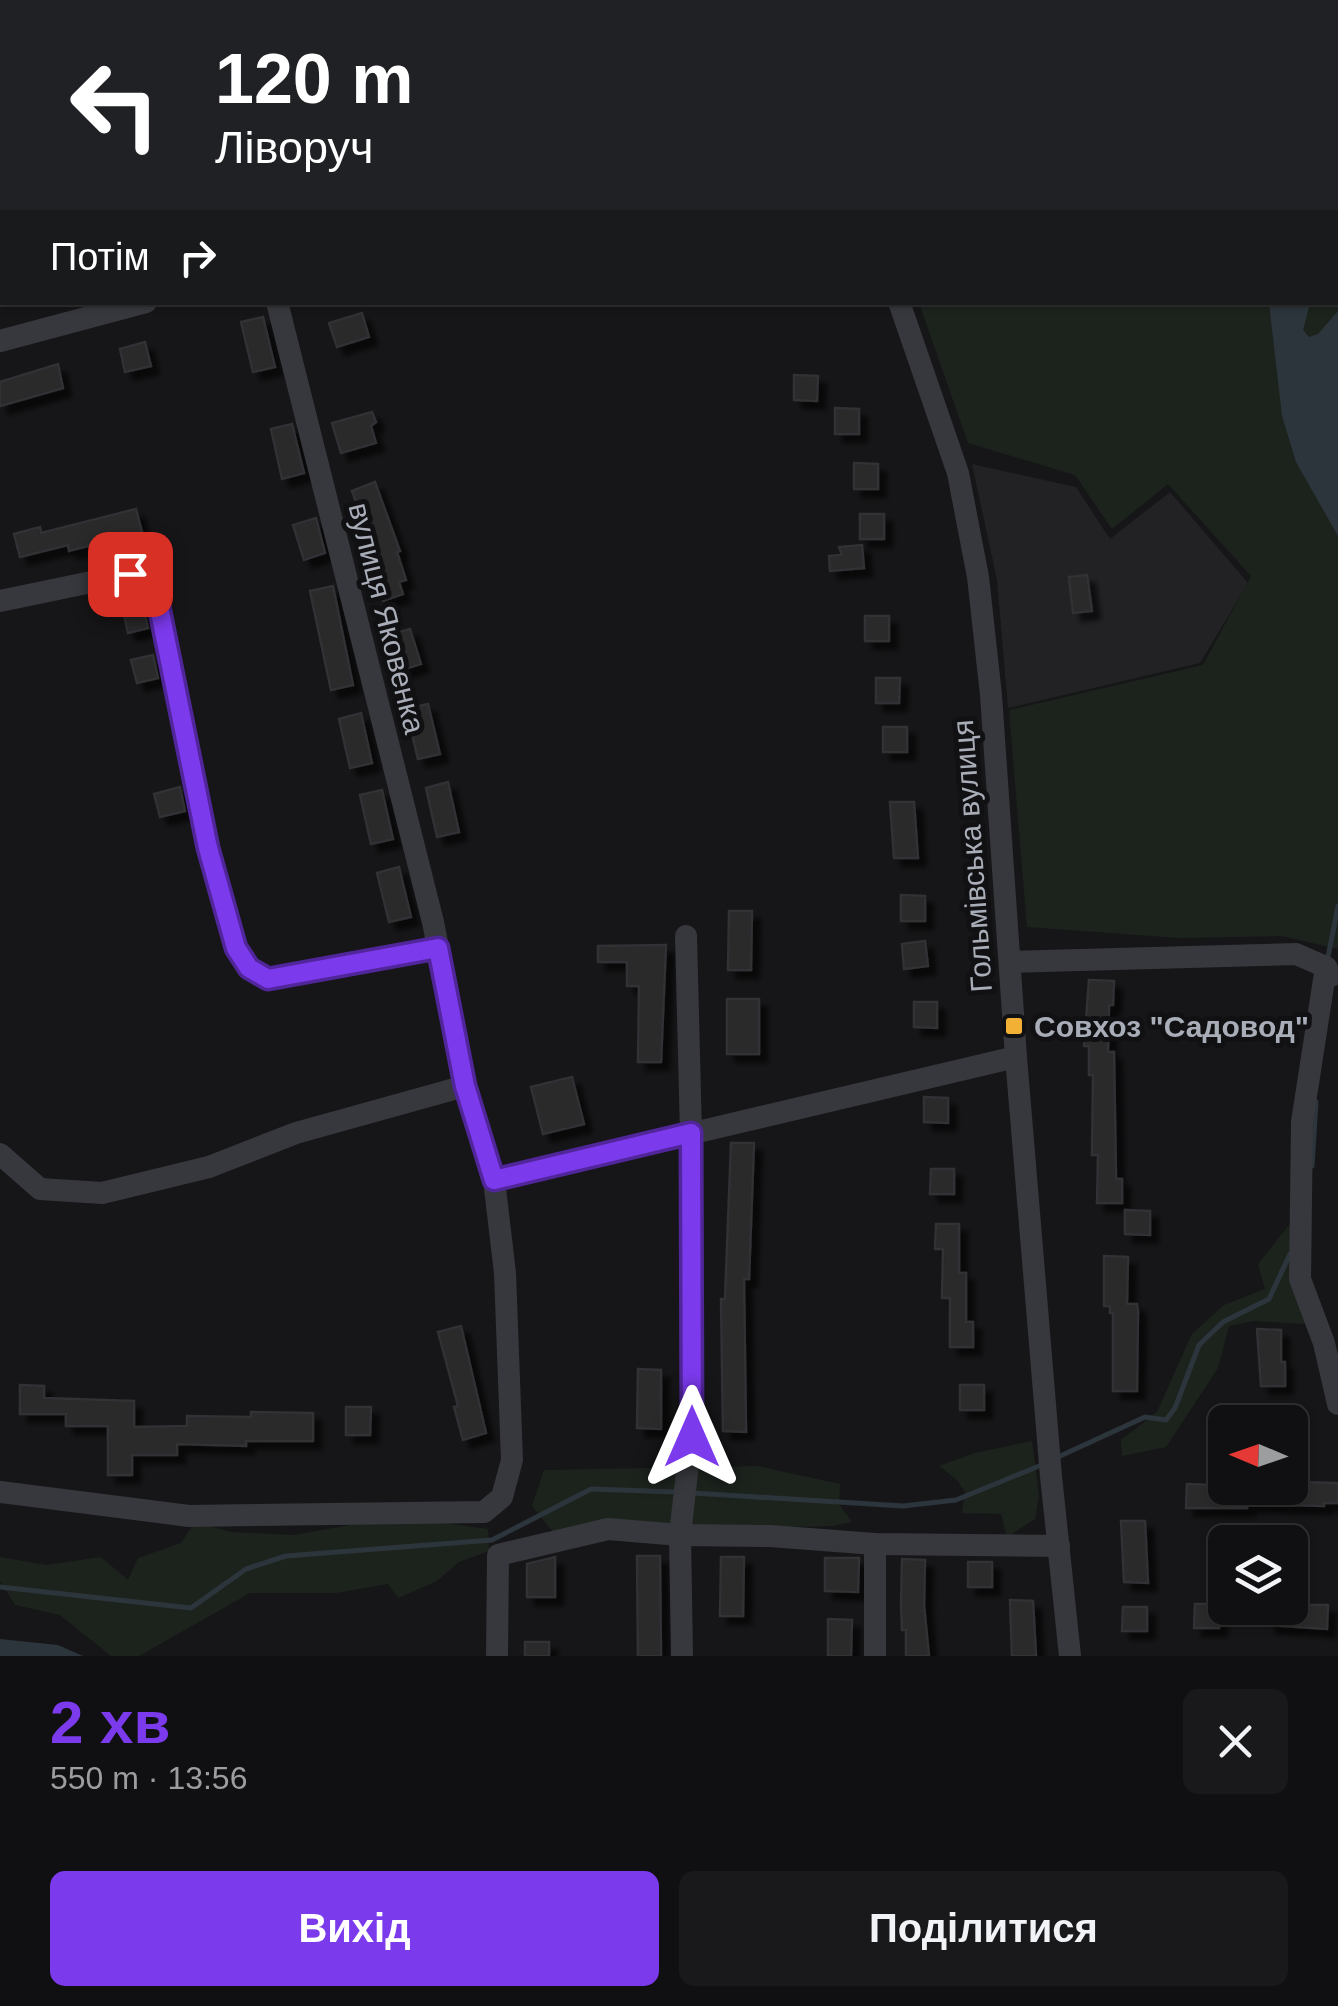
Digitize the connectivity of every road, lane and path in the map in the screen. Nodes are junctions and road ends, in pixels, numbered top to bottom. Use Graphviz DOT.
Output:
graph roads {
  1 [pos="135,305"];
  2 [pos="278,305"];
  3 [pos="899,305"];
  4 [pos="0,341"];
  5 [pos="0,600"];
  6 [pos="686,936"];
  7 [pos="438,948"];
  8 [pos="1011,962"];
  9 [pos="1326,966"];
  10 [pos="1338,988"];
  11 [pos="1016,1057"];
  12 [pos="465,1086"];
  13 [pos="691,1133"];
  14 [pos="0,1154"];
  15 [pos="494,1180"];
  16 [pos="1338,1404"];
  17 [pos="0,1492"];
  18 [pos="680,1534"];
  19 [pos="875,1544"];
  20 [pos="1059,1546"];
  21 [pos="497,1656"];
  22 [pos="682,1656"];
  23 [pos="875,1656"];
  24 [pos="1070,1656"];
  1 -- 4 [label="street"];
  2 -- 7 [label="street, вулиця Яковенка"];
  3 -- 8 [label="street, Гольмівська вулиця"];
  5 -- 7 [label="street"];
  6 -- 13 [label="street"];
  7 -- 12 [label="street, вулиця Яковенка"];
  8 -- 9 [label="street"];
  8 -- 11 [label="street, Гольмівська вулиця"];
  9 -- 10 [label="street"];
  9 -- 16 [label="street"];
  11 -- 13 [label="street"];
  11 -- 20 [label="street, Гольмівська вулиця"];
  12 -- 14 [label="street"];
  12 -- 15 [label="street, вулиця Яковенка"];
  13 -- 15 [label="street"];
  13 -- 18 [label="street"];
  15 -- 17 [label="street, вулиця Яковенка"];
  18 -- 19 [label="street"];
  18 -- 21 [label="street"];
  18 -- 22 [label="street"];
  19 -- 20 [label="street"];
  19 -- 23 [label="street"];
  20 -- 24 [label="street, Гольмівська вулиця"];
}
